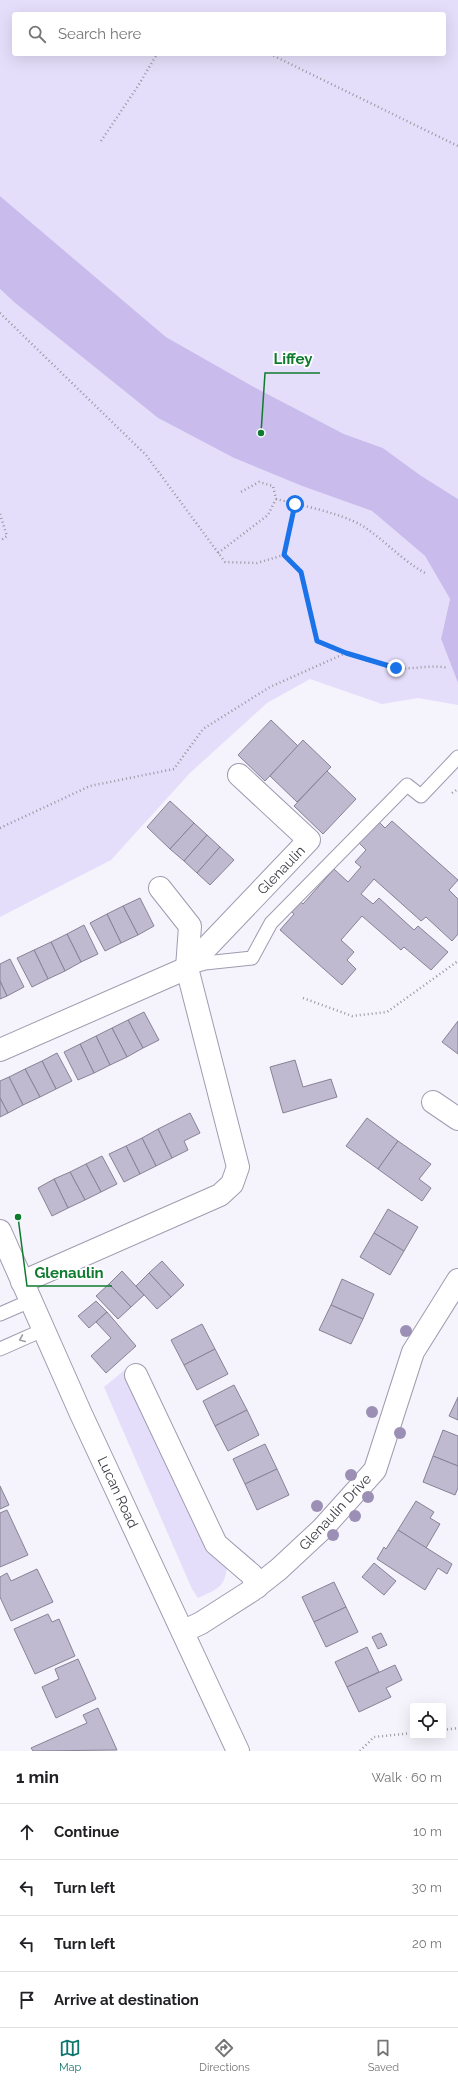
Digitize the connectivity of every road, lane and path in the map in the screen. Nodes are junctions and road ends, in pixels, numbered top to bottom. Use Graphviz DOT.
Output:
graph roads {
  1 [pos="156,56"];
  2 [pos="274,56"];
  3 [pos="101,141"];
  4 [pos="458,146"];
  5 [pos="0,313"];
  6 [pos="239,493"];
  7 [pos="276,499"];
  8 [pos="295,504"];
  9 [pos="0,514"];
  10 [pos="0,541"];
  11 [pos="218,553"];
  12 [pos="284,555"];
  13 [pos="427,574"];
  14 [pos="346,653"];
  15 [pos="448,668"];
  16 [pos="458,757"];
  17 [pos="239,775"];
  18 [pos="0,828"];
  19 [pos="160,888"];
  20 [pos="458,961"];
  21 [pos="187,968"];
  22 [pos="303,998"];
  23 [pos="0,1050"];
  24 [pos="433,1102"];
  25 [pos="458,1119"];
  26 [pos="0,1231"];
  27 [pos="458,1280"];
  28 [pos="26,1291"];
  29 [pos="0,1314"];
  30 [pos="43,1330"];
  31 [pos="0,1349"];
  32 [pos="136,1375"];
  33 [pos="257,1587"];
  34 [pos="184,1631"];
  35 [pos="458,1728"];
  36 [pos="446,1730"];
  37 [pos="410,1733"];
  38 [pos="238,1751"];
  39 [pos="360,1751"];
  1 -- 3 [label="path"];
  2 -- 4 [label="path"];
  5 -- 11 [label="path"];
  6 -- 7 [label="path"];
  7 -- 8 [label="path"];
  7 -- 11 [label="path"];
  8 -- 12 [label="path"];
  8 -- 13 [label="path"];
  9 -- 10 [label="path"];
  11 -- 12 [label="path"];
  12 -- 14 [label="path"];
  14 -- 15 [label="path"];
  14 -- 18 [label="path"];
  16 -- 21 [label="lane"];
  17 -- 21 [label="street, Glenaulin"];
  19 -- 21 [label="street"];
  20 -- 22 [label="path"];
  21 -- 23 [label="street, Glenaulin"];
  21 -- 28 [label="street"];
  24 -- 25 [label="street"];
  26 -- 28 [label="street, Lucan Road"];
  27 -- 33 [label="street, Glenaulin Drive"];
  28 -- 29 [label="lane"];
  28 -- 30 [label="street, Lucan Road"];
  30 -- 31 [label="lane, one-way"];
  30 -- 34 [label="street, Lucan Road"];
  32 -- 33 [label="street"];
  33 -- 34 [label="street, Glenaulin Drive"];
  34 -- 38 [label="street, Lucan Road"];
  35 -- 36 [label="path"];
  37 -- 39 [label="path"];
}
